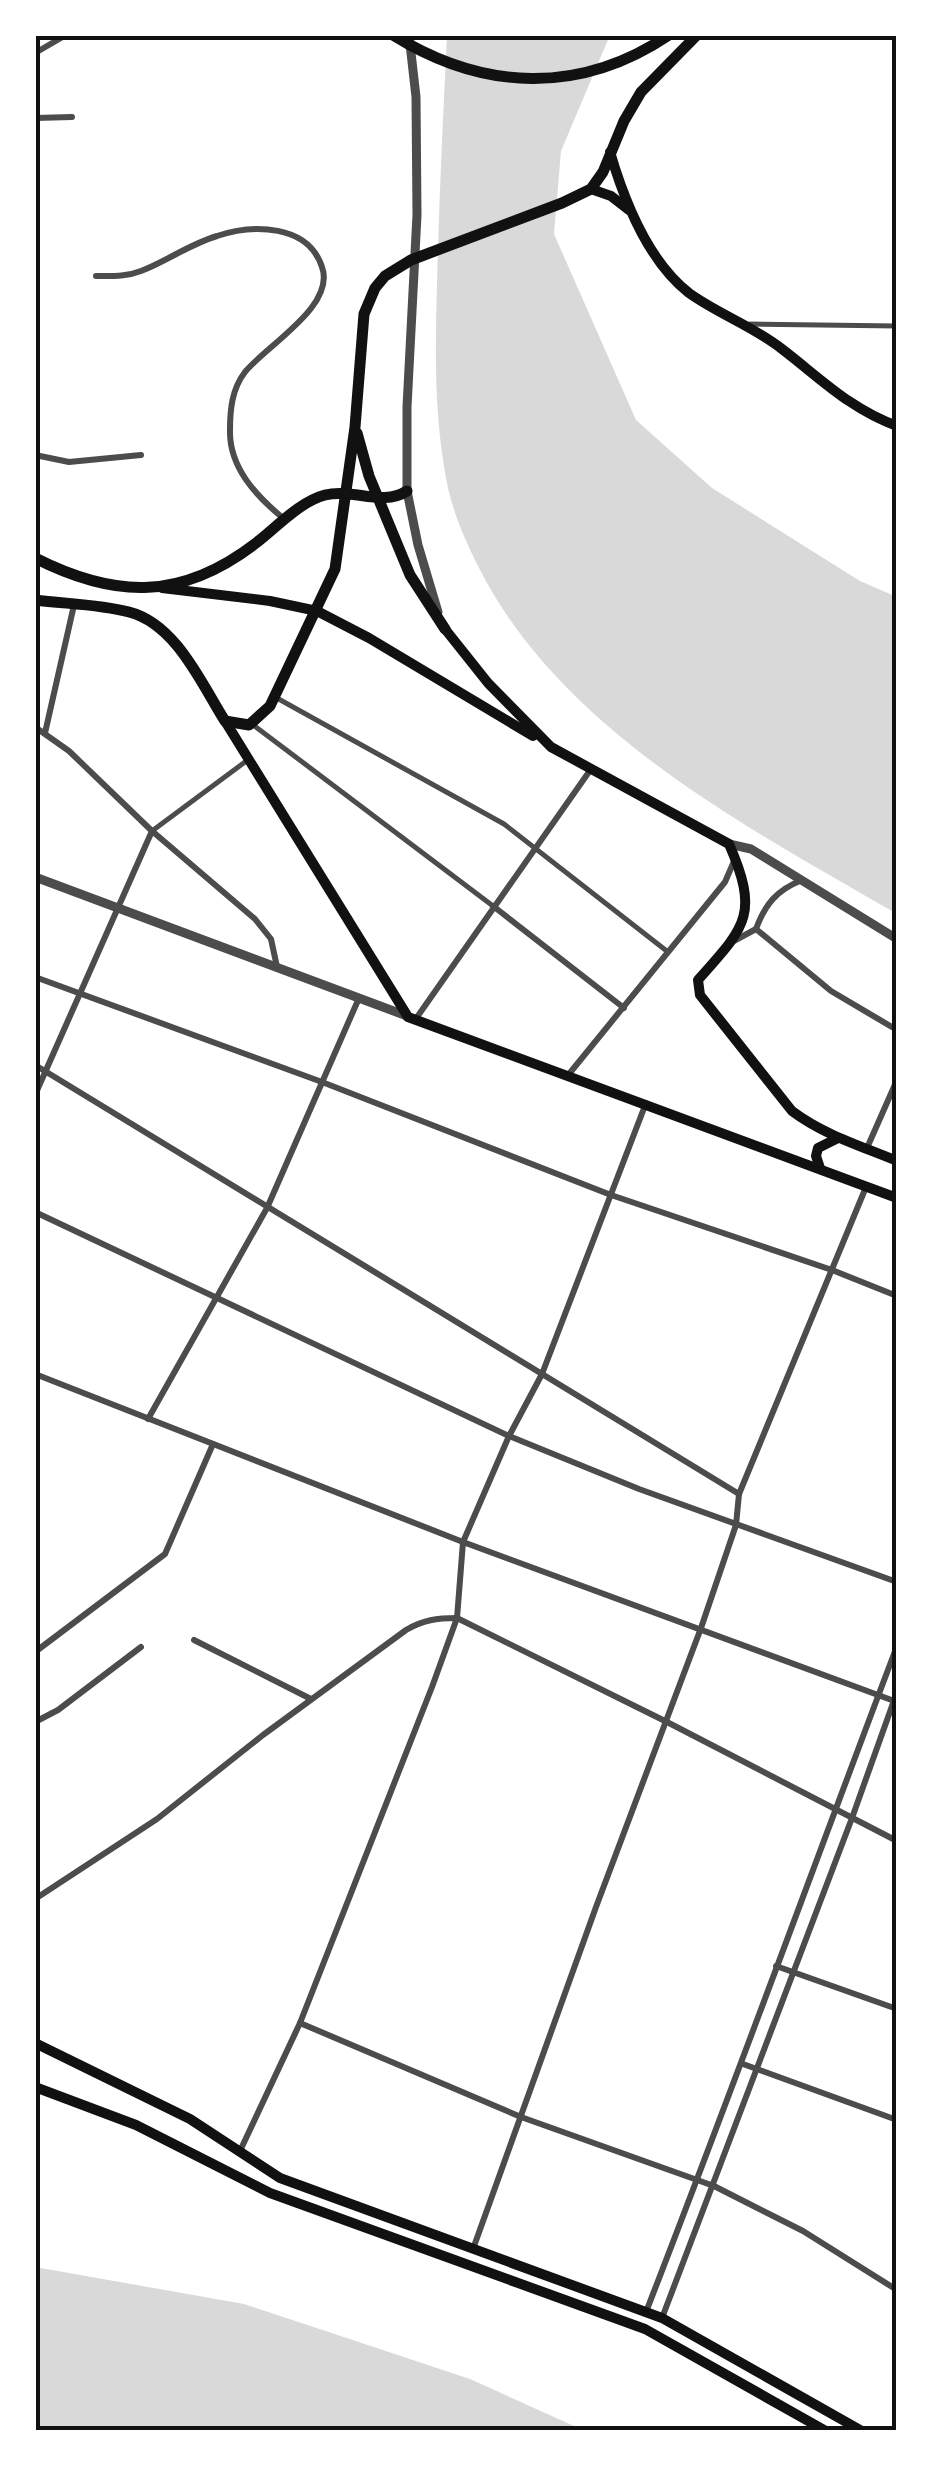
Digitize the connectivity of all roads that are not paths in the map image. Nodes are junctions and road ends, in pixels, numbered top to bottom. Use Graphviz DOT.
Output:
graph roads {
  1 [pos="66,35"];
  2 [pos="393,35"];
  3 [pos="409,35"];
  4 [pos="669,35"];
  5 [pos="697,35"];
  6 [pos="35,52"];
  7 [pos="72,117"];
  8 [pos="35,118"];
  9 [pos="610,152"];
  10 [pos="590,190"];
  11 [pos="634,214"];
  12 [pos="96,276"];
  13 [pos="747,324"];
  14 [pos="897,326"];
  15 [pos="897,426"];
  16 [pos="355,427"];
  17 [pos="35,454"];
  18 [pos="141,455"];
  19 [pos="407,490"];
  20 [pos="346,493"];
  21 [pos="380,497"];
  22 [pos="284,519"];
  23 [pos="35,558"];
  24 [pos="162,588"];
  25 [pos="35,600"];
  26 [pos="74,605"];
  27 [pos="317,611"];
  28 [pos="445,628"];
  29 [pos="275,698"];
  30 [pos="225,721"];
  31 [pos="252,724"];
  32 [pos="35,727"];
  33 [pos="45,733"];
  34 [pos="551,747"];
  35 [pos="248,759"];
  36 [pos="591,769"];
  37 [pos="152,831"];
  38 [pos="729,844"];
  39 [pos="536,848"];
  40 [pos="735,859"];
  41 [pos="35,877"];
  42 [pos="803,880"];
  43 [pos="493,906"];
  44 [pos="116,908"];
  45 [pos="756,928"];
  46 [pos="897,939"];
  47 [pos="731,943"];
  48 [pos="668,952"];
  49 [pos="277,967"];
  50 [pos="35,977"];
  51 [pos="79,993"];
  52 [pos="359,998"];
  53 [pos="624,1008"];
  54 [pos="412,1018"];
  55 [pos="897,1030"];
  56 [pos="35,1064"];
  57 [pos="46,1071"];
  58 [pos="569,1074"];
  59 [pos="897,1080"];
  60 [pos="322,1082"];
  61 [pos="35,1095"];
  62 [pos="646,1102"];
  63 [pos="838,1138"];
  64 [pos="867,1148"];
  65 [pos="897,1161"];
  66 [pos="820,1169"];
  67 [pos="866,1188"];
  68 [pos="611,1195"];
  69 [pos="897,1198"];
  70 [pos="267,1208"];
  71 [pos="35,1212"];
  72 [pos="832,1270"];
  73 [pos="897,1296"];
  74 [pos="219,1298"];
  75 [pos="35,1374"];
  76 [pos="542,1374"];
  77 [pos="148,1419"];
  78 [pos="508,1436"];
  79 [pos="213,1444"];
  80 [pos="739,1494"];
  81 [pos="736,1524"];
  82 [pos="463,1542"];
  83 [pos="897,1582"];
  84 [pos="457,1618"];
  85 [pos="702,1628"];
  86 [pos="194,1640"];
  87 [pos="141,1646"];
  88 [pos="897,1646"];
  89 [pos="35,1652"];
  90 [pos="878,1695"];
  91 [pos="896,1698"];
  92 [pos="311,1700"];
  93 [pos="35,1722"];
  94 [pos="667,1722"];
  95 [pos="837,1810"];
  96 [pos="852,1818"];
  97 [pos="897,1842"];
  98 [pos="35,1898"];
  99 [pos="776,1966"];
  100 [pos="794,1970"];
  101 [pos="897,2008"];
  102 [pos="300,2023"];
  103 [pos="35,2043"];
  104 [pos="743,2064"];
  105 [pos="756,2068"];
  106 [pos="35,2087"];
  107 [pos="522,2117"];
  108 [pos="897,2120"];
  109 [pos="240,2151"];
  110 [pos="698,2179"];
  111 [pos="714,2186"];
  112 [pos="472,2250"];
  113 [pos="897,2290"];
  114 [pos="646,2312"];
  115 [pos="662,2318"];
  116 [pos="826,2431"];
  117 [pos="862,2431"];
  1 -- 6 [label="street"];
  2 -- 4 [label="main road"];
  3 -- 19 [label="street"];
  5 -- 9 [label="main road"];
  7 -- 8 [label="street"];
  9 -- 10 [label="main road"];
  9 -- 11 [label="main road"];
  10 -- 11 [label="main road"];
  10 -- 16 [label="main road"];
  11 -- 13 [label="main road"];
  12 -- 22 [label="street"];
  13 -- 14 [label="street"];
  13 -- 15 [label="main road"];
  16 -- 20 [label="main road"];
  16 -- 21 [label="main road"];
  17 -- 18 [label="street"];
  19 -- 21 [label="main road"];
  19 -- 28 [label="street"];
  20 -- 21 [label="main road"];
  20 -- 22 [label="main road"];
  20 -- 27 [label="main road"];
  21 -- 28 [label="main road"];
  22 -- 24 [label="main road"];
  23 -- 24 [label="main road"];
  24 -- 27 [label="main road"];
  25 -- 26 [label="main road"];
  26 -- 30 [label="main road"];
  26 -- 33 [label="street"];
  27 -- 29 [label="main road"];
  27 -- 34 [label="main road"];
  28 -- 34 [label="main road"];
  29 -- 31 [label="main road"];
  29 -- 39 [label="street"];
  30 -- 31 [label="main road"];
  30 -- 35 [label="main road"];
  31 -- 43 [label="street"];
  32 -- 33 [label="street"];
  33 -- 37 [label="street"];
  34 -- 36 [label="main road"];
  35 -- 37 [label="street"];
  35 -- 54 [label="main road"];
  36 -- 38 [label="main road"];
  36 -- 39 [label="street"];
  37 -- 44 [label="street"];
  37 -- 49 [label="street"];
  38 -- 40 [label="main road"];
  38 -- 42 [label="street"];
  39 -- 43 [label="street"];
  39 -- 48 [label="street"];
  40 -- 47 [label="main road"];
  40 -- 48 [label="street"];
  41 -- 44 [label="street"];
  42 -- 45 [label="street"];
  42 -- 46 [label="street"];
  43 -- 53 [label="street"];
  43 -- 54 [label="street"];
  44 -- 49 [label="street"];
  44 -- 51 [label="street"];
  45 -- 47 [label="street"];
  45 -- 55 [label="street"];
  47 -- 63 [label="main road"];
  48 -- 53 [label="street"];
  49 -- 52 [label="street"];
  50 -- 51 [label="street"];
  51 -- 57 [label="street"];
  51 -- 60 [label="street"];
  52 -- 54 [label="street"];
  52 -- 60 [label="street"];
  53 -- 58 [label="street"];
  54 -- 58 [label="main road"];
  56 -- 57 [label="street"];
  57 -- 61 [label="street"];
  57 -- 70 [label="street"];
  58 -- 62 [label="main road"];
  59 -- 64 [label="street"];
  60 -- 68 [label="street"];
  60 -- 70 [label="street"];
  62 -- 66 [label="main road"];
  62 -- 68 [label="street"];
  63 -- 64 [label="main road"];
  63 -- 66 [label="main road"];
  64 -- 65 [label="main road"];
  66 -- 67 [label="main road"];
  67 -- 69 [label="main road"];
  67 -- 72 [label="street"];
  68 -- 72 [label="street"];
  68 -- 76 [label="street"];
  70 -- 74 [label="street"];
  70 -- 76 [label="street"];
  71 -- 74 [label="street"];
  72 -- 73 [label="street"];
  72 -- 80 [label="street"];
  74 -- 77 [label="street"];
  74 -- 78 [label="street"];
  75 -- 77 [label="street"];
  76 -- 78 [label="street"];
  76 -- 80 [label="street"];
  77 -- 79 [label="street"];
  78 -- 81 [label="street"];
  78 -- 82 [label="street"];
  79 -- 82 [label="street"];
  79 -- 89 [label="street"];
  80 -- 81 [label="street"];
  81 -- 83 [label="street"];
  81 -- 85 [label="street"];
  82 -- 84 [label="street"];
  82 -- 85 [label="street"];
  84 -- 92 [label="street"];
  84 -- 94 [label="street"];
  84 -- 102 [label="street"];
  85 -- 90 [label="street"];
  85 -- 94 [label="street"];
  86 -- 92 [label="street"];
  87 -- 93 [label="street"];
  88 -- 90 [label="street"];
  90 -- 91 [label="street"];
  90 -- 95 [label="street"];
  91 -- 96 [label="street"];
  92 -- 98 [label="street"];
  94 -- 95 [label="street"];
  94 -- 107 [label="street"];
  95 -- 96 [label="street"];
  95 -- 99 [label="street"];
  96 -- 97 [label="street"];
  96 -- 100 [label="street"];
  99 -- 100 [label="street"];
  99 -- 104 [label="street"];
  100 -- 101 [label="street"];
  100 -- 105 [label="street"];
  102 -- 107 [label="street"];
  102 -- 109 [label="street"];
  103 -- 109 [label="main road"];
  104 -- 105 [label="street"];
  104 -- 110 [label="street"];
  105 -- 108 [label="street"];
  105 -- 111 [label="street"];
  106 -- 116 [label="main road"];
  107 -- 110 [label="street"];
  107 -- 112 [label="street"];
  109 -- 112 [label="main road"];
  110 -- 111 [label="street"];
  110 -- 114 [label="street"];
  111 -- 113 [label="street"];
  111 -- 115 [label="street"];
  112 -- 114 [label="main road"];
  114 -- 115 [label="main road"];
  115 -- 117 [label="main road"];
}
